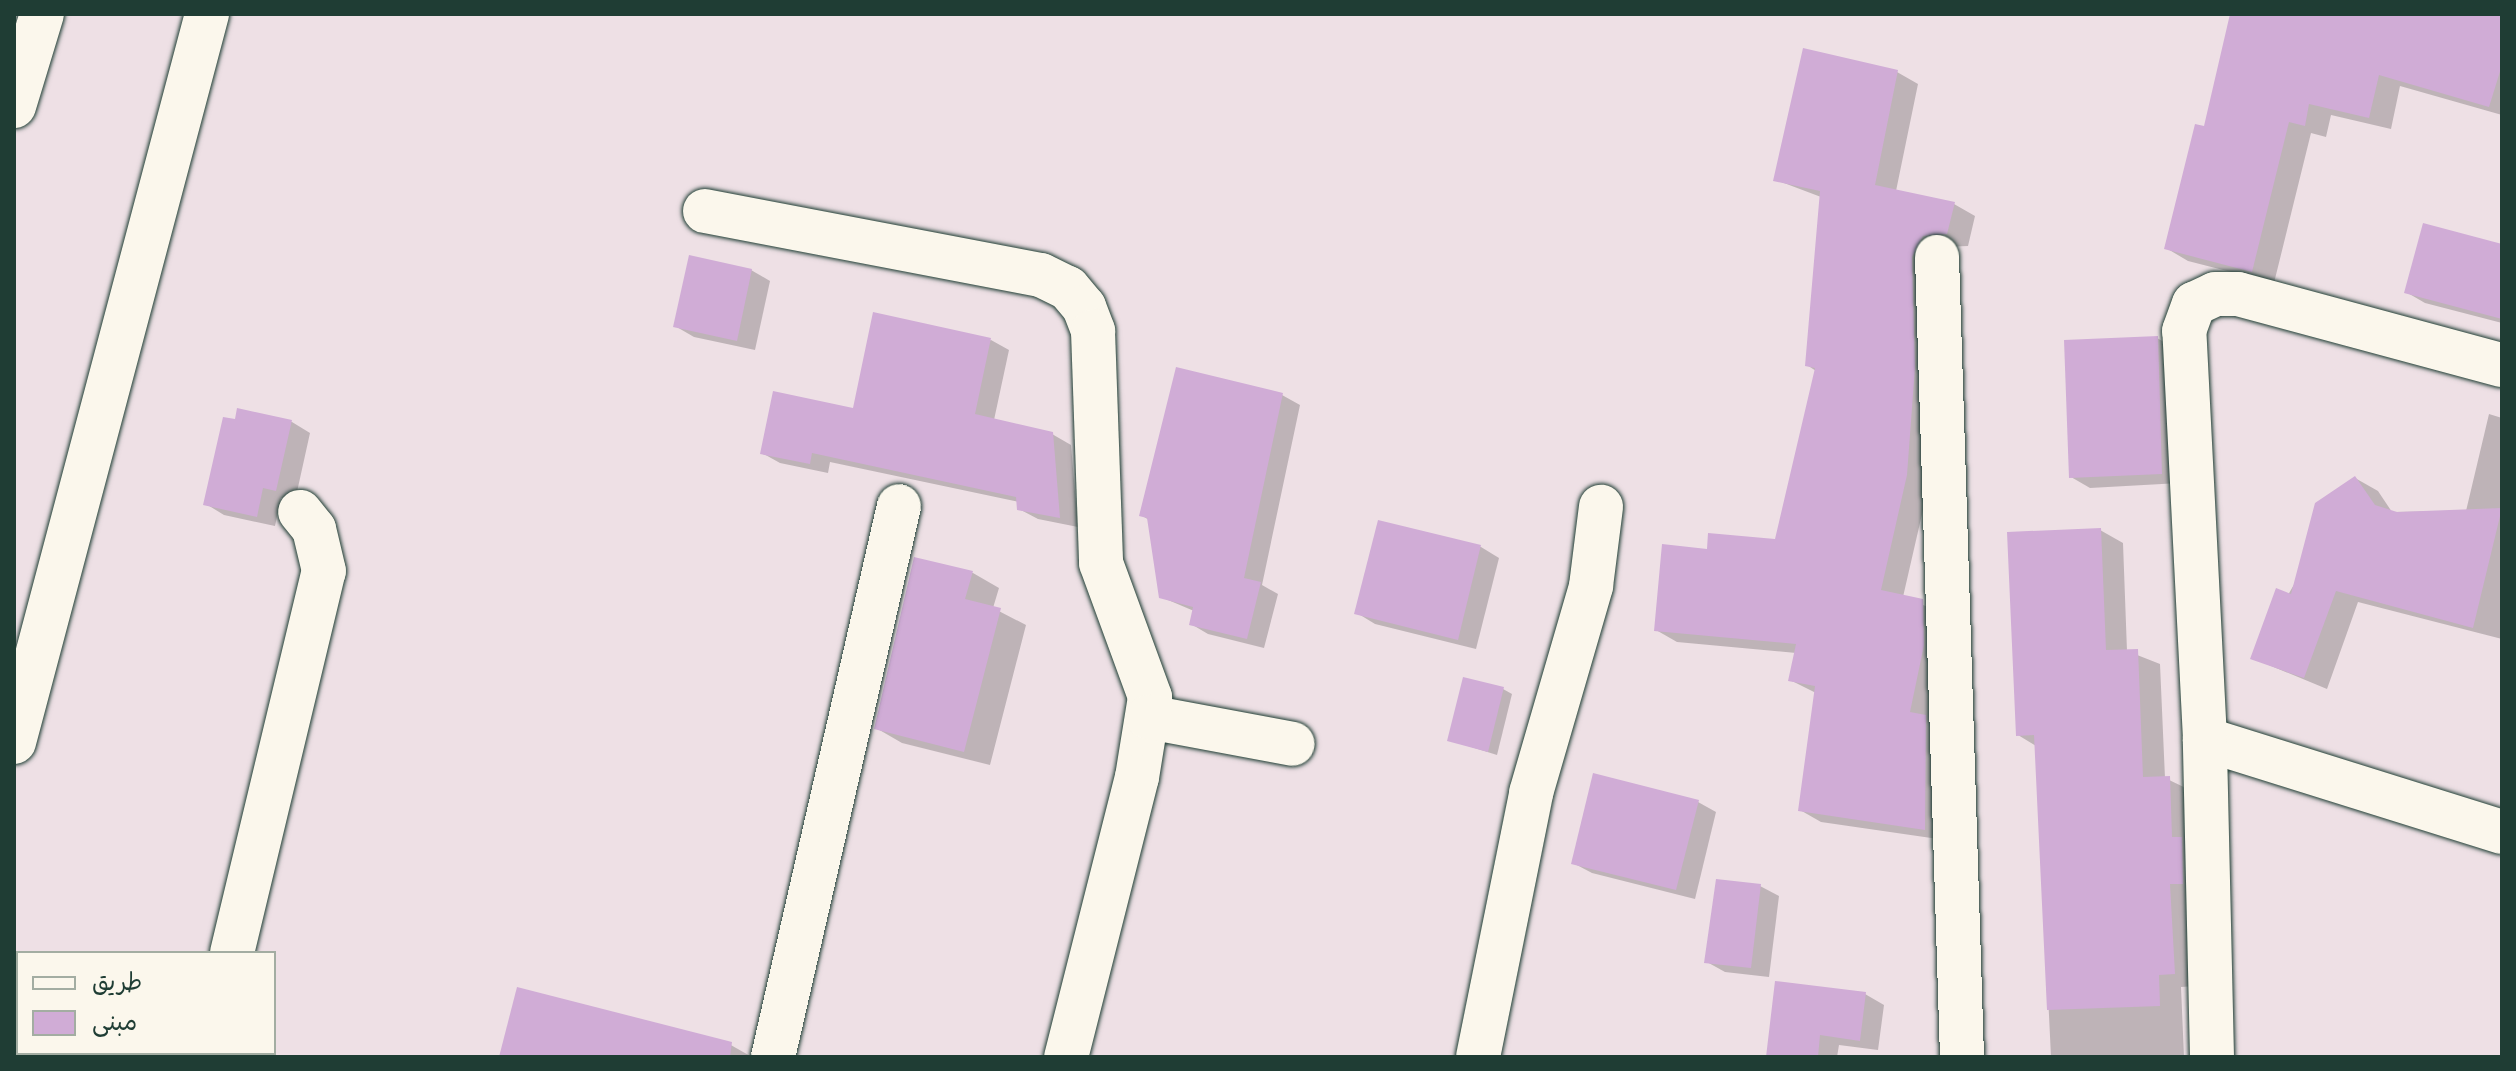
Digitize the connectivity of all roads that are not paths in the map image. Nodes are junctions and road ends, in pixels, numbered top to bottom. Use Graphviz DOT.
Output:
graph roads {
  1 [pos="42,14"];
  2 [pos="207,14"];
  3 [pos="14,106"];
  4 [pos="705,211"];
  5 [pos="1937,257"];
  6 [pos="2502,365"];
  7 [pos="899,506"];
  8 [pos="1601,507"];
  9 [pos="300,512"];
  10 [pos="1148,717"];
  11 [pos="2205,739"];
  12 [pos="14,742"];
  13 [pos="1293,744"];
  14 [pos="2502,832"];
  15 [pos="232,951"];
  16 [pos="773,1057"];
  17 [pos="1066,1057"];
  18 [pos="1478,1057"];
  19 [pos="1962,1057"];
  20 [pos="2212,1057"];
  1 -- 3 [label="street"];
  2 -- 12 [label="street"];
  4 -- 10 [label="street"];
  5 -- 19 [label="street"];
  6 -- 11 [label="street"];
  7 -- 16 [label="street"];
  8 -- 18 [label="street"];
  9 -- 15 [label="street"];
  10 -- 13 [label="street"];
  10 -- 17 [label="street"];
  11 -- 14 [label="street"];
  11 -- 20 [label="street"];
}
